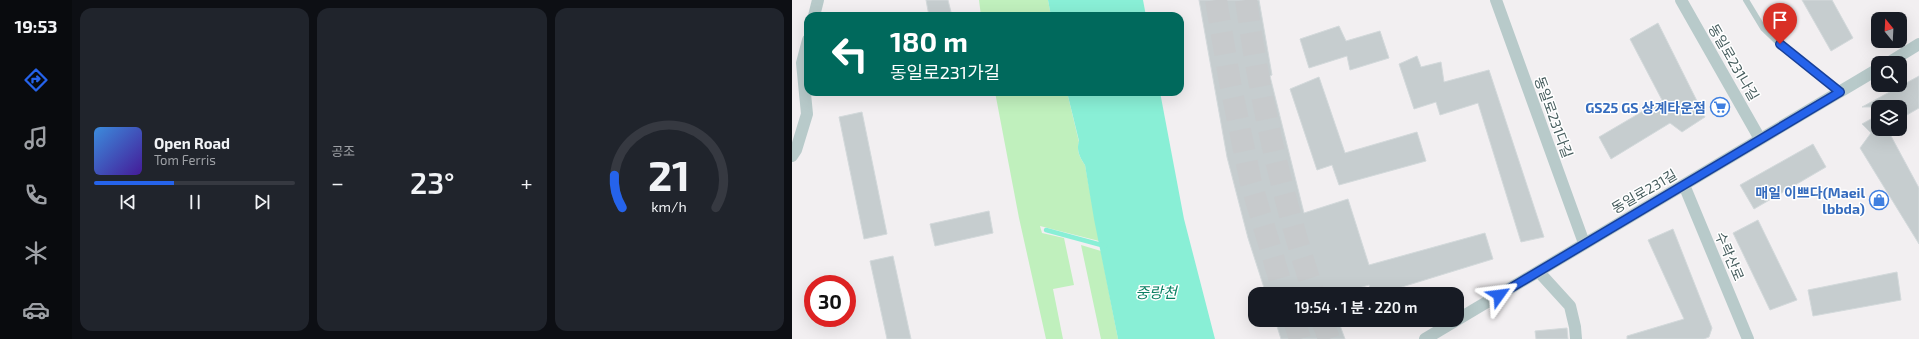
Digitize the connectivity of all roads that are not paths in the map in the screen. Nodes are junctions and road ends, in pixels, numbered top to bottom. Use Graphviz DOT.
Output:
graph roads {
  1 [pos="818,0"];
  2 [pos="1496,0"];
  3 [pos="1681,0"];
  4 [pos="1746,0"];
  5 [pos="815,12"];
  6 [pos="1919,44"];
  7 [pos="804,55"];
  8 [pos="1899,56"];
  9 [pos="1871,73"];
  10 [pos="804,83"];
  11 [pos="1840,92"];
  12 [pos="805,96"];
  13 [pos="1760,139"];
  14 [pos="792,156"];
  15 [pos="1684,185"];
  16 [pos="1584,243"];
  17 [pos="1538,272"];
  18 [pos="1425,339"];
  19 [pos="1576,339"];
  20 [pos="1748,339"];
  1 -- 5 [label="street"];
  2 -- 16 [label="street, 동일로231다길"];
  3 -- 13 [label="street, 동일로231나길"];
  4 -- 11 [label="lane"];
  6 -- 8 [label="street"];
  7 -- 10 [label="street"];
  9 -- 11 [label="street, 동일로231길"];
  11 -- 13 [label="street, 동일로231길"];
  12 -- 14 [label="street"];
  13 -- 15 [label="street, 동일로231길"];
  15 -- 16 [label="street, 동일로231길"];
  15 -- 20 [label="street, 수락산로"];
  16 -- 17 [label="street, 동일로231길"];
  17 -- 18 [label="street, 동일로231길"];
  17 -- 19 [label="street"];
}
